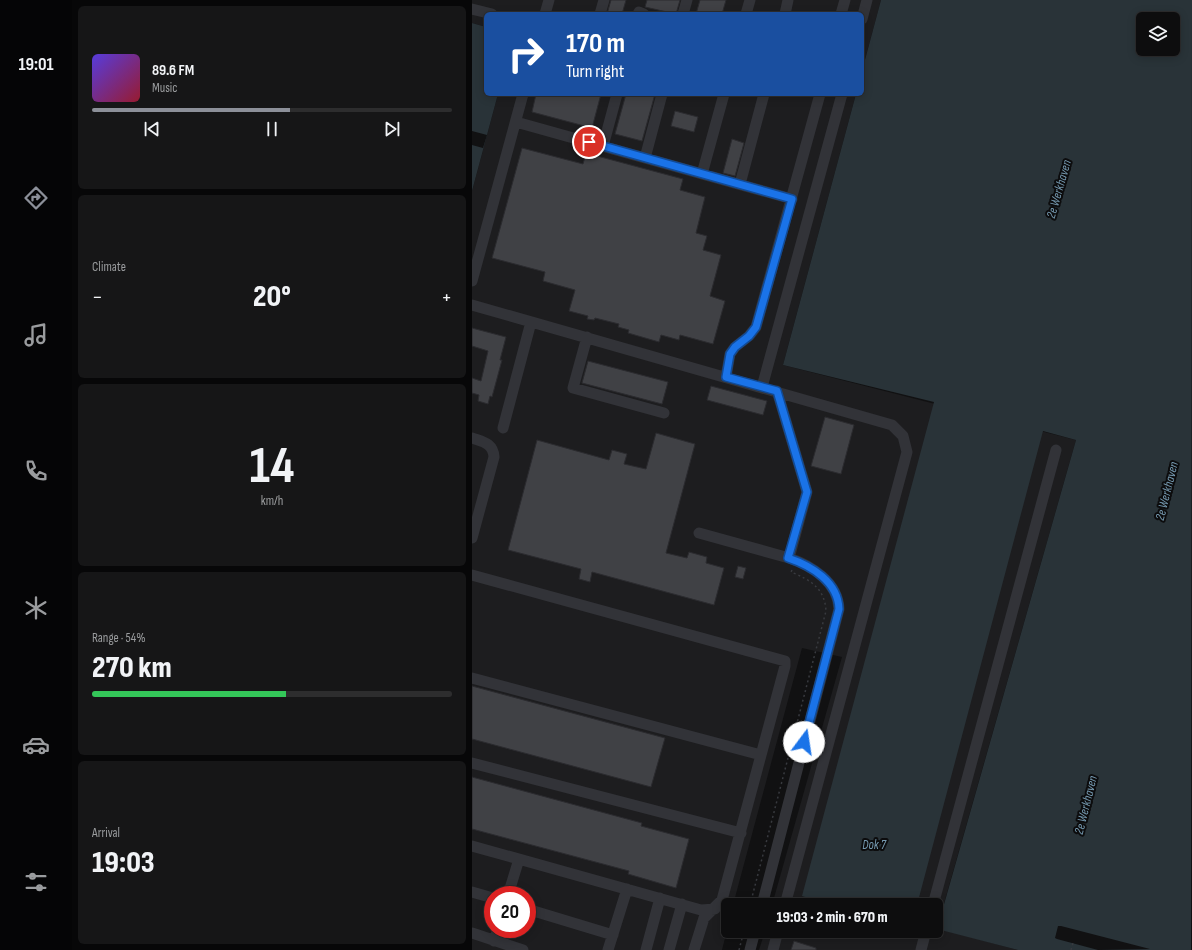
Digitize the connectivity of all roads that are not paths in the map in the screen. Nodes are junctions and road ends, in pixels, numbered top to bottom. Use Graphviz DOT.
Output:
graph roads {
  1 [pos="549,0"];
  2 [pos="604,0"];
  3 [pos="687,0"];
  4 [pos="750,0"];
  5 [pos="788,0"];
  6 [pos="845,0"];
  7 [pos="867,0"];
  8 [pos="472,9"];
  9 [pos="484,12"];
  10 [pos="546,12"];
  11 [pos="601,12"];
  12 [pos="684,12"];
  13 [pos="747,12"];
  14 [pos="785,12"];
  15 [pos="842,12"];
  16 [pos="864,12"];
  17 [pos="522,96"];
  18 [pos="616,96"];
  19 [pos="661,96"];
  20 [pos="723,96"];
  21 [pos="763,96"];
  22 [pos="819,96"];
  23 [pos="841,96"];
  24 [pos="516,122"];
  25 [pos="603,146"];
  26 [pos="645,158"];
  27 [pos="702,174"];
  28 [pos="740,184"];
  29 [pos="792,199"];
  30 [pos="472,281"];
  31 [pos="472,305"];
  32 [pos="531,322"];
  33 [pos="587,337"];
  34 [pos="726,377"];
  35 [pos="762,387"];
  36 [pos="777,391"];
  37 [pos="664,413"];
  38 [pos="503,428"];
  39 [pos="472,438"];
  40 [pos="1056,450"];
  41 [pos="699,533"];
  42 [pos="472,538"];
  43 [pos="792,559"];
  44 [pos="472,575"];
  45 [pos="472,678"];
  46 [pos="762,755"];
  47 [pos="472,763"];
  48 [pos="740,833"];
  49 [pos="472,846"];
  50 [pos="519,859"];
  51 [pos="511,886"];
  52 [pos="627,889"];
  53 [pos="472,892"];
  54 [pos="484,895"];
  55 [pos="660,898"];
  56 [pos="764,898"];
  57 [pos="787,898"];
  58 [pos="935,898"];
  59 [pos="682,904"];
  60 [pos="715,909"];
  61 [pos="536,912"];
  62 [pos="472,933"];
  63 [pos="613,935"];
  64 [pos="753,938"];
  65 [pos="776,938"];
  66 [pos="924,938"];
  67 [pos="494,940"];
  68 [pos="523,950"];
  69 [pos="608,950"];
  70 [pos="646,950"];
  71 [pos="669,950"];
  72 [pos="694,950"];
  73 [pos="750,950"];
  74 [pos="773,950"];
  75 [pos="921,950"];
  1 -- 10 [label="lane"];
  2 -- 11 [label="lane"];
  3 -- 12 [label="lane"];
  4 -- 13 [label="lane"];
  5 -- 14 [label="lane"];
  6 -- 15 [label="lane"];
  7 -- 16 [label="lane"];
  8 -- 9 [label="lane"];
  17 -- 24 [label="lane"];
  18 -- 25 [label="lane"];
  19 -- 26 [label="lane"];
  20 -- 27 [label="lane"];
  21 -- 28 [label="lane"];
  22 -- 29 [label="lane"];
  23 -- 35 [label="lane"];
  24 -- 25 [label="lane"];
  24 -- 30 [label="lane"];
  25 -- 26 [label="lane"];
  26 -- 27 [label="lane"];
  27 -- 28 [label="lane"];
  28 -- 29 [label="lane"];
  29 -- 34 [label="lane"];
  31 -- 32 [label="lane"];
  32 -- 33 [label="lane"];
  32 -- 38 [label="lane"];
  33 -- 34 [label="lane"];
  33 -- 37 [label="lane"];
  34 -- 35 [label="lane"];
  35 -- 36 [label="lane"];
  36 -- 43 [label="lane"];
  36 -- 57 [label="lane"];
  39 -- 42 [label="lane"];
  40 -- 58 [label="lane"];
  41 -- 43 [label="lane"];
  43 -- 56 [label="lane"];
  44 -- 46 [label="lane"];
  45 -- 46 [label="lane"];
  46 -- 48 [label="lane"];
  47 -- 48 [label="lane"];
  48 -- 60 [label="lane"];
  49 -- 50 [label="lane"];
  50 -- 51 [label="lane"];
  50 -- 52 [label="lane"];
  52 -- 55 [label="lane"];
  52 -- 63 [label="lane"];
  53 -- 54 [label="lane"];
  55 -- 59 [label="lane"];
  55 -- 70 [label="lane"];
  59 -- 60 [label="lane"];
  59 -- 71 [label="lane"];
  60 -- 72 [label="lane"];
  61 -- 63 [label="lane"];
  62 -- 67 [label="lane"];
  63 -- 69 [label="lane"];
  64 -- 73 [label="lane"];
  65 -- 74 [label="lane"];
  66 -- 75 [label="lane"];
  67 -- 68 [label="lane"];
}
